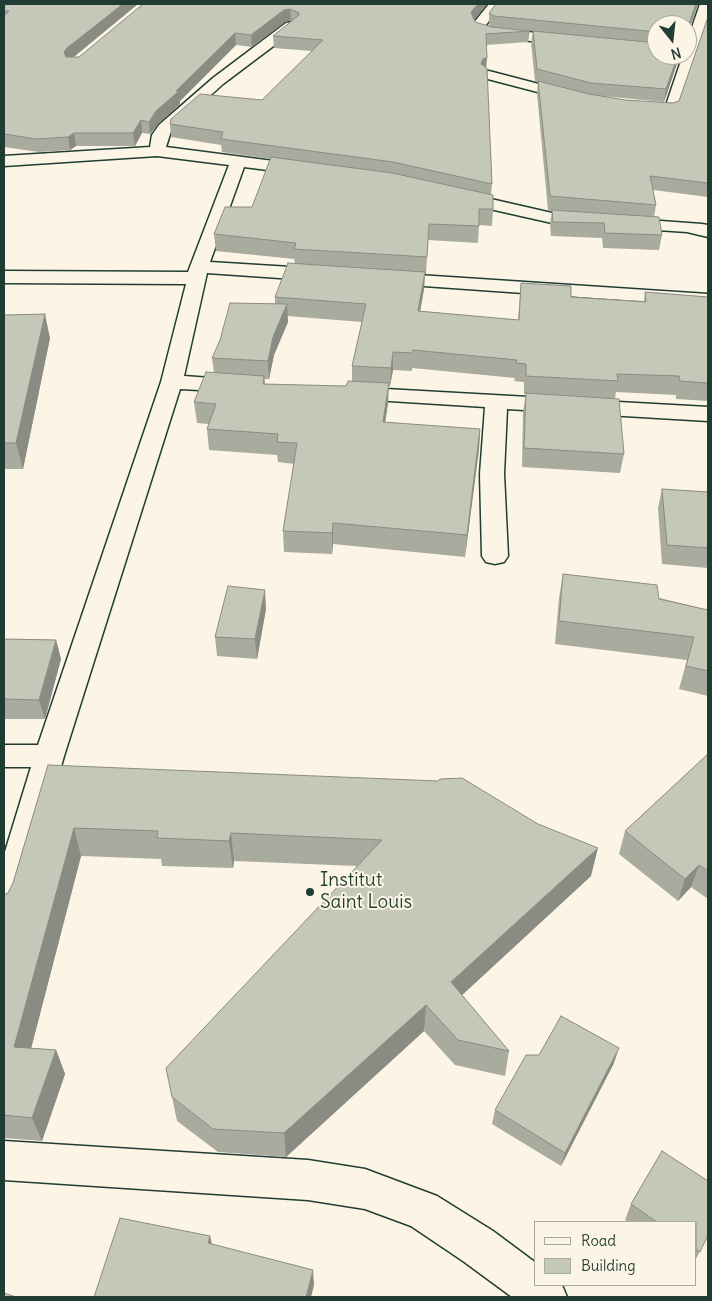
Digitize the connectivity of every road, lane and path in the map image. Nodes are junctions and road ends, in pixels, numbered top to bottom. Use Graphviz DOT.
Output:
graph roads {
  1 [pos="495,4"];
  2 [pos="706,4"];
  3 [pos="291,26"];
  4 [pos="697,29"];
  5 [pos="579,42"];
  6 [pos="685,65"];
  7 [pos="489,75"];
  8 [pos="588,101"];
  9 [pos="632,107"];
  10 [pos="157,151"];
  11 [pos="4,161"];
  12 [pos="238,162"];
  13 [pos="326,173"];
  14 [pos="440,193"];
  15 [pos="708,232"];
  16 [pos="198,272"];
  17 [pos="344,276"];
  18 [pos="4,277"];
  19 [pos="373,278"];
  20 [pos="708,300"];
  21 [pos="172,382"];
  22 [pos="260,387"];
  23 [pos="329,392"];
  24 [pos="496,402"];
  25 [pos="708,414"];
  26 [pos="495,556"];
  27 [pos="4,756"];
  28 [pos="49,756"];
  29 [pos="4,910"];
  30 [pos="4,1160"];
  31 [pos="546,1297"];
  1 -- 5 [label="street"];
  2 -- 4 [label="street"];
  3 -- 10 [label="street"];
  6 -- 9 [label="street"];
  7 -- 8 [label="street"];
  10 -- 11 [label="street"];
  10 -- 12 [label="street"];
  12 -- 13 [label="street"];
  12 -- 16 [label="street"];
  14 -- 15 [label="street"];
  16 -- 17 [label="street"];
  16 -- 18 [label="street"];
  16 -- 21 [label="street"];
  19 -- 20 [label="street"];
  21 -- 22 [label="street"];
  21 -- 28 [label="street"];
  23 -- 24 [label="street"];
  24 -- 25 [label="street"];
  24 -- 26 [label="street"];
  27 -- 28 [label="street"];
  28 -- 29 [label="street"];
  30 -- 31 [label="street"];
}
